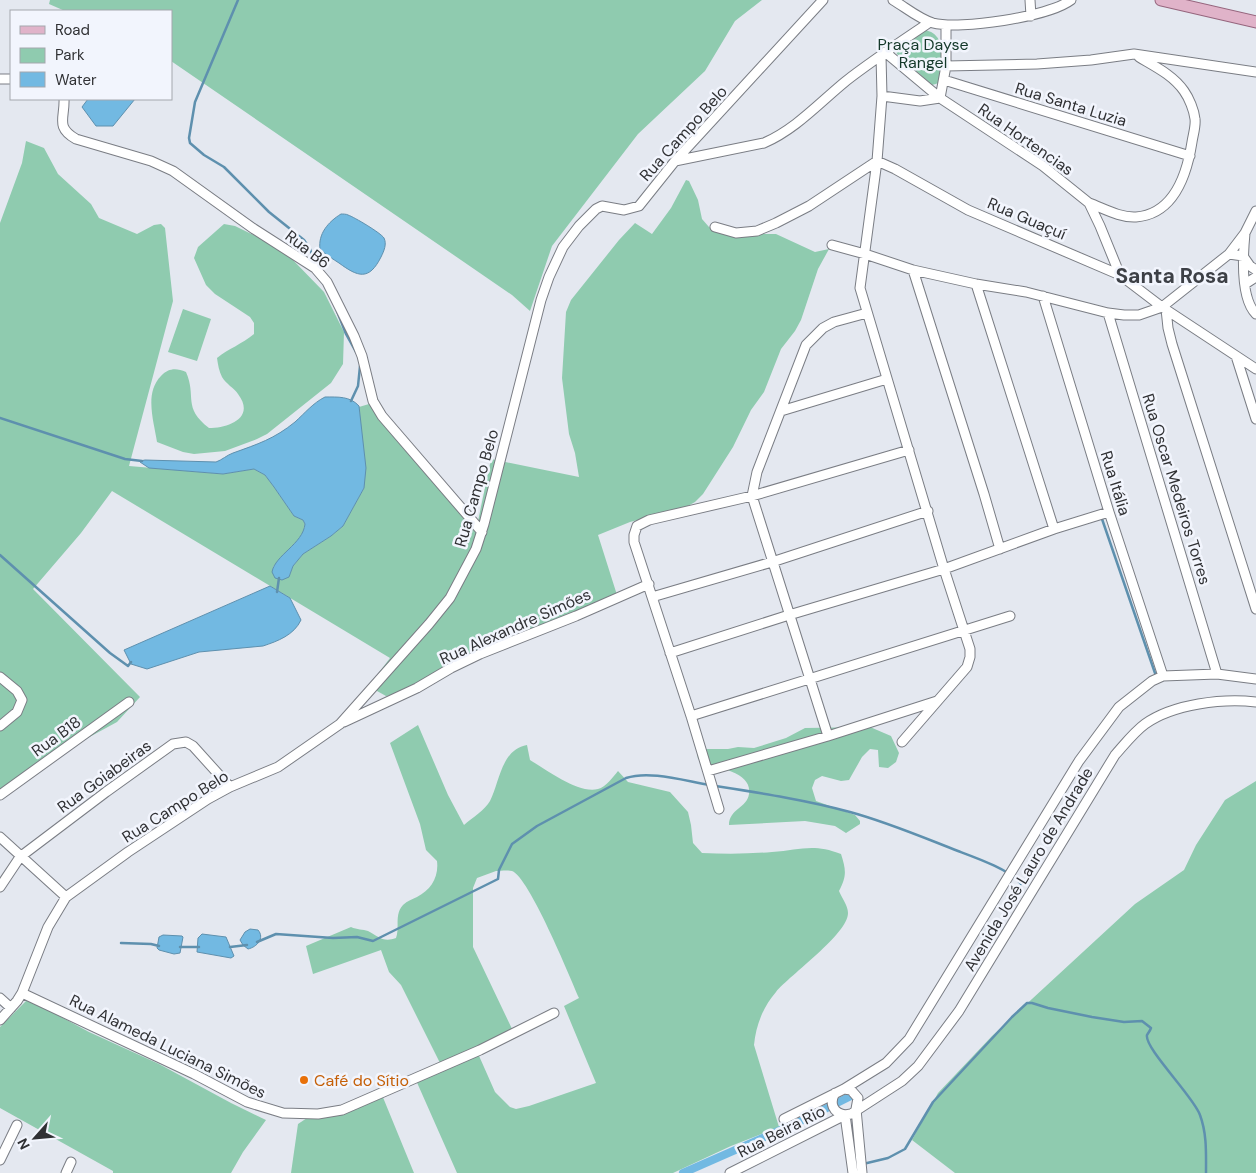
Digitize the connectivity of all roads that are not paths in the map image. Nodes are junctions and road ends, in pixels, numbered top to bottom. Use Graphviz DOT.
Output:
graph roads {
  1 [pos="823,0"];
  2 [pos="893,0"];
  3 [pos="1030,0"];
  4 [pos="1071,0"];
  5 [pos="1161,0"];
  6 [pos="1031,16"];
  7 [pos="930,22"];
  8 [pos="1256,22"];
  9 [pos="946,25"];
  10 [pos="883,54"];
  11 [pos="1134,54"];
  12 [pos="946,66"];
  13 [pos="1256,72"];
  14 [pos="944,80"];
  15 [pos="882,96"];
  16 [pos="940,98"];
  17 [pos="64,100"];
  18 [pos="1190,156"];
  19 [pos="877,161"];
  20 [pos="675,162"];
  21 [pos="1088,203"];
  22 [pos="1256,211"];
  23 [pos="715,228"];
  24 [pos="1246,233"];
  25 [pos="832,245"];
  26 [pos="865,254"];
  27 [pos="1229,254"];
  28 [pos="1243,256"];
  29 [pos="913,270"];
  30 [pos="1256,270"];
  31 [pos="1120,275"];
  32 [pos="1256,277"];
  33 [pos="976,284"];
  34 [pos="1246,284"];
  35 [pos="1044,296"];
  36 [pos="1164,308"];
  37 [pos="867,313"];
  38 [pos="1108,313"];
  39 [pos="1256,314"];
  40 [pos="1236,356"];
  41 [pos="1256,369"];
  42 [pos="887,379"];
  43 [pos="781,411"];
  44 [pos="1256,419"];
  45 [pos="909,450"];
  46 [pos="752,496"];
  47 [pos="928,511"];
  48 [pos="1109,512"];
  49 [pos="1054,529"];
  50 [pos="482,532"];
  51 [pos="1000,549"];
  52 [pos="772,562"];
  53 [pos="944,569"];
  54 [pos="648,584"];
  55 [pos="652,597"];
  56 [pos="1256,609"];
  57 [pos="790,615"];
  58 [pos="1010,616"];
  59 [pos="965,630"];
  60 [pos="670,654"];
  61 [pos="1217,674"];
  62 [pos="0,677"];
  63 [pos="1158,678"];
  64 [pos="810,679"];
  65 [pos="1256,679"];
  66 [pos="939,700"];
  67 [pos="129,702"];
  68 [pos="1256,702"];
  69 [pos="691,716"];
  70 [pos="340,724"];
  71 [pos="0,726"];
  72 [pos="828,736"];
  73 [pos="902,742"];
  74 [pos="709,776"];
  75 [pos="230,787"];
  76 [pos="0,795"];
  77 [pos="718,809"];
  78 [pos="0,837"];
  79 [pos="20,857"];
  80 [pos="0,887"];
  81 [pos="66,897"];
  82 [pos="22,993"];
  83 [pos="0,998"];
  84 [pos="11,1008"];
  85 [pos="554,1013"];
  86 [pos="0,1020"];
  87 [pos="839,1091"];
  88 [pos="856,1110"];
  89 [pos="845,1115"];
  90 [pos="784,1119"];
  91 [pos="17,1125"];
  92 [pos="0,1160"];
  93 [pos="71,1162"];
  94 [pos="66,1173"];
  95 [pos="730,1173"];
  96 [pos="853,1173"];
  97 [pos="862,1173"];
  1 -- 20 [label="street, Rua Campo Belo"];
  2 -- 7 [label="street"];
  3 -- 6 [label="street"];
  4 -- 6 [label="street"];
  5 -- 8 [label="main road"];
  6 -- 9 [label="street"];
  7 -- 9 [label="street"];
  7 -- 10 [label="street"];
  9 -- 12 [label="street"];
  10 -- 15 [label="street"];
  10 -- 16 [label="street, Rua Hortencias"];
  10 -- 20 [label="street"];
  11 -- 12 [label="street"];
  11 -- 13 [label="street"];
  11 -- 18 [label="street"];
  12 -- 14 [label="street"];
  14 -- 16 [label="street"];
  14 -- 18 [label="street, Rua Santa Luzia"];
  15 -- 16 [label="street"];
  15 -- 19 [label="street"];
  16 -- 21 [label="street, Rua Hortencias"];
  17 -- 50 [label="street, Rua B6"];
  18 -- 21 [label="street"];
  19 -- 23 [label="street"];
  19 -- 26 [label="street"];
  19 -- 31 [label="street, Rua Guaçuí"];
  20 -- 50 [label="street, Rua Campo Belo"];
  21 -- 31 [label="street, Rua Hortencias"];
  22 -- 24 [label="street"];
  24 -- 27 [label="street"];
  24 -- 28 [label="street"];
  25 -- 26 [label="street"];
  26 -- 29 [label="street"];
  26 -- 37 [label="street"];
  27 -- 28 [label="street"];
  27 -- 36 [label="street"];
  28 -- 30 [label="street"];
  28 -- 34 [label="street"];
  29 -- 33 [label="street"];
  29 -- 51 [label="street"];
  31 -- 36 [label="street, Rua Guaçuí"];
  32 -- 34 [label="street"];
  33 -- 35 [label="street"];
  33 -- 49 [label="street"];
  34 -- 39 [label="street"];
  35 -- 38 [label="street"];
  35 -- 48 [label="street, Rua Itália"];
  36 -- 38 [label="street"];
  36 -- 40 [label="street, Rua Guaçuí"];
  36 -- 56 [label="street"];
  37 -- 42 [label="street"];
  37 -- 43 [label="street"];
  38 -- 61 [label="street, Rua Oscar Medeiros Torres"];
  40 -- 41 [label="street, Rua Guaçuí"];
  40 -- 44 [label="street"];
  42 -- 43 [label="street"];
  42 -- 45 [label="street"];
  43 -- 46 [label="street"];
  45 -- 46 [label="street"];
  45 -- 47 [label="street"];
  46 -- 52 [label="street"];
  46 -- 54 [label="street"];
  47 -- 52 [label="street"];
  47 -- 53 [label="street"];
  48 -- 49 [label="street"];
  48 -- 63 [label="street, Rua Itália"];
  49 -- 51 [label="street"];
  50 -- 70 [label="street, Rua Campo Belo"];
  51 -- 53 [label="street"];
  52 -- 55 [label="street"];
  52 -- 57 [label="street"];
  53 -- 57 [label="street"];
  53 -- 59 [label="street"];
  54 -- 55 [label="street"];
  54 -- 70 [label="street, Rua Alexandre Simões"];
  55 -- 60 [label="street"];
  57 -- 60 [label="street"];
  57 -- 64 [label="street"];
  58 -- 59 [label="street"];
  59 -- 64 [label="street"];
  59 -- 66 [label="street"];
  60 -- 69 [label="street"];
  61 -- 63 [label="street"];
  61 -- 65 [label="street"];
  62 -- 71 [label="street"];
  63 -- 87 [label="street, Avenida José Lauro de Andrade"];
  64 -- 69 [label="street"];
  64 -- 72 [label="street"];
  66 -- 72 [label="street"];
  66 -- 73 [label="street"];
  67 -- 76 [label="street, Rua B18"];
  68 -- 88 [label="street, Avenida José Lauro de Andrade"];
  69 -- 74 [label="street"];
  70 -- 75 [label="street, Rua Campo Belo"];
  72 -- 74 [label="street"];
  74 -- 77 [label="street"];
  75 -- 79 [label="street, Rua Goiabeiras"];
  75 -- 81 [label="street, Rua Campo Belo"];
  78 -- 79 [label="street"];
  79 -- 80 [label="street, Rua Goiabeiras"];
  79 -- 81 [label="street"];
  81 -- 82 [label="street, Rua Campo Belo"];
  82 -- 84 [label="street, Rua Campo Belo"];
  82 -- 85 [label="street, Rua Alameda Luciana Simões"];
  83 -- 84 [label="street"];
  84 -- 86 [label="street, Rua Campo Belo"];
  87 -- 88 [label="street"];
  87 -- 89 [label="street"];
  87 -- 90 [label="street, Avenida José Lauro de Andrade"];
  88 -- 89 [label="street"];
  88 -- 97 [label="street"];
  89 -- 95 [label="street, Rua Beira Rio"];
  89 -- 96 [label="street"];
  91 -- 92 [label="street"];
  93 -- 94 [label="street"];
}
